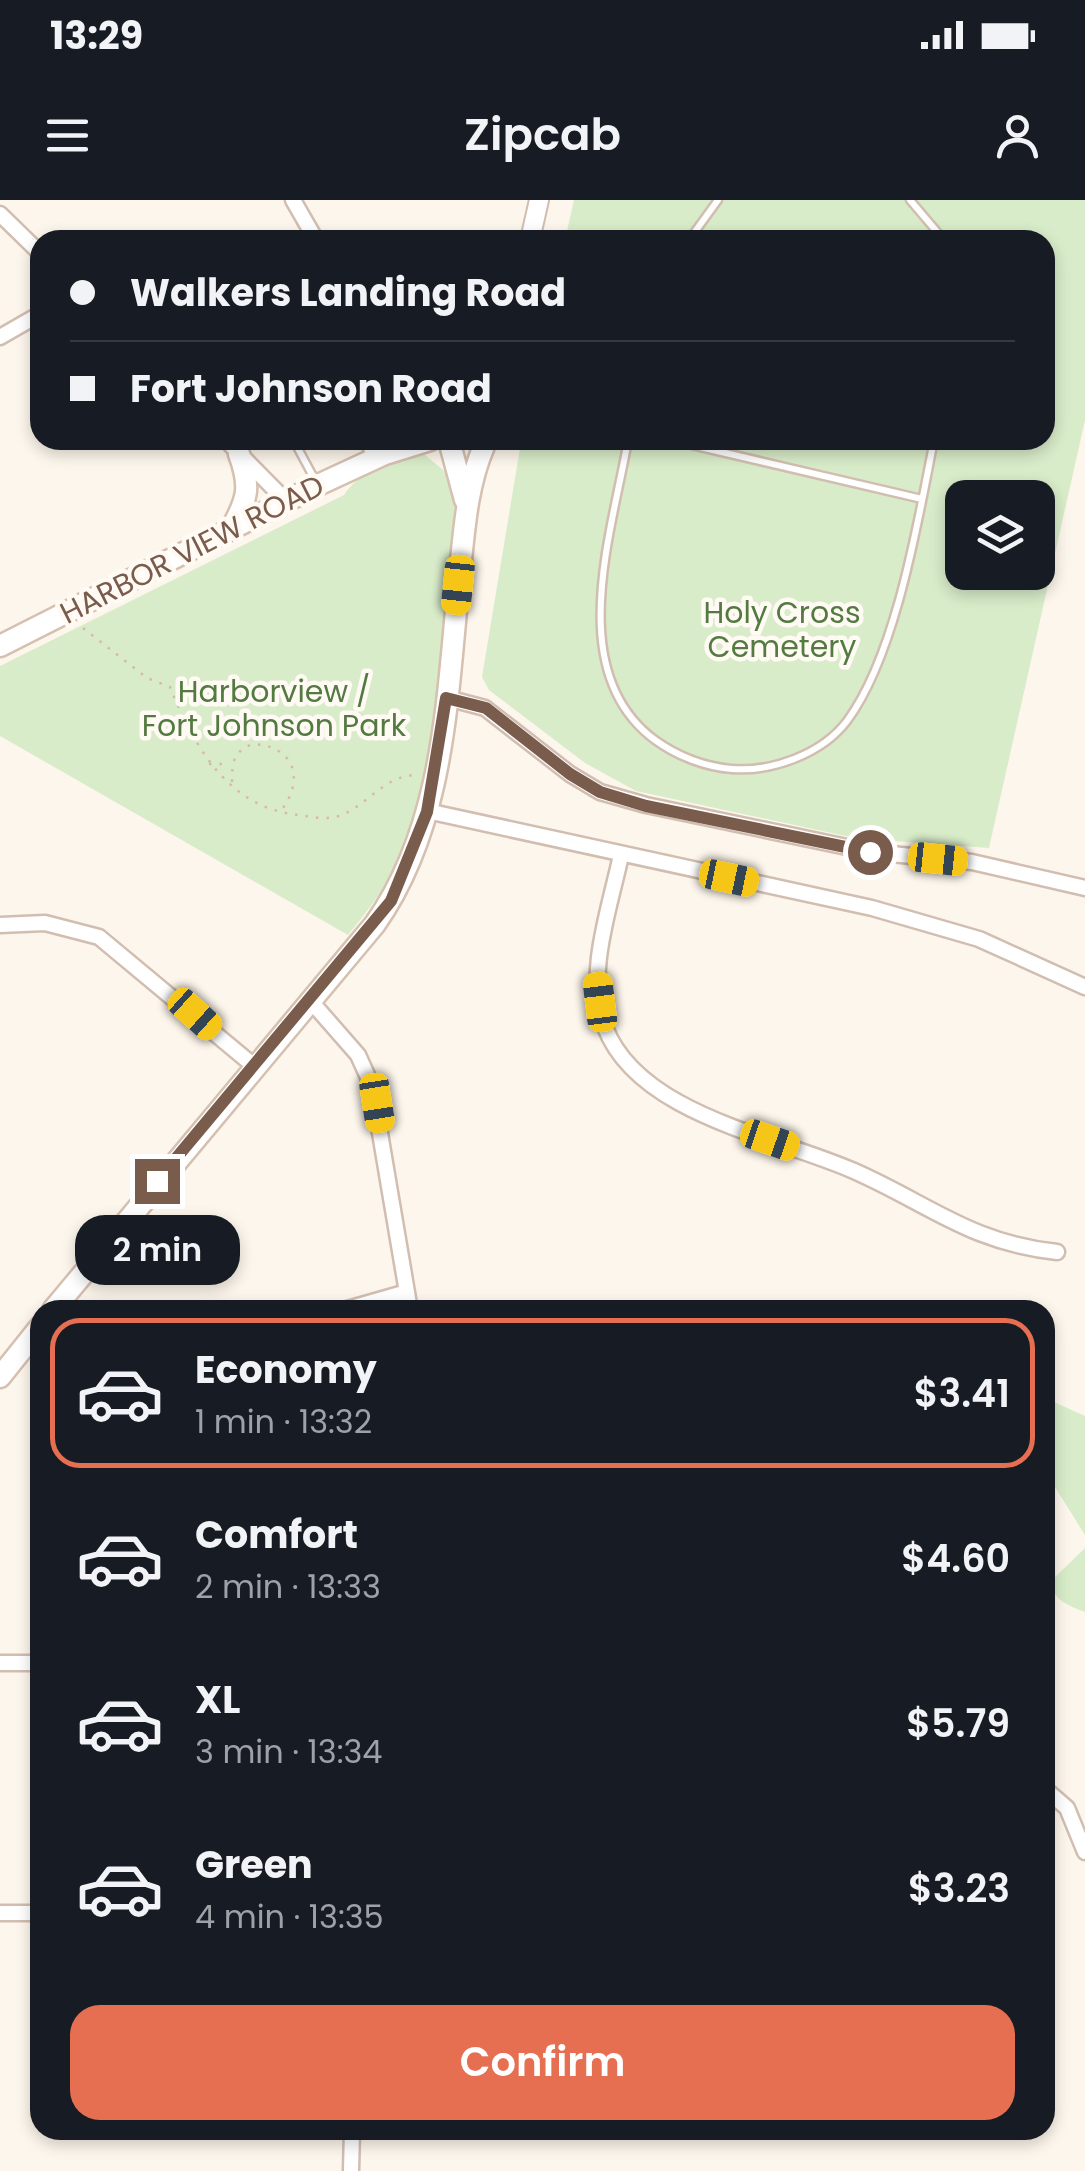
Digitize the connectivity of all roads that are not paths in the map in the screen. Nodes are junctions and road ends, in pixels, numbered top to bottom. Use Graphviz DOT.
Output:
graph roads {
  1 [pos="293,200"];
  2 [pos="539,200"];
  3 [pos="718,200"];
  4 [pos="910,200"];
  5 [pos="0,214"];
  6 [pos="310,230"];
  7 [pos="532,230"];
  8 [pos="696,230"];
  9 [pos="936,230"];
  10 [pos="30,243"];
  11 [pos="30,320"];
  12 [pos="0,337"];
  13 [pos="234,450"];
  14 [pos="236,450"];
  15 [pos="299,450"];
  16 [pos="444,450"];
  17 [pos="487,450"];
  18 [pos="626,450"];
  19 [pos="713,450"];
  20 [pos="932,450"];
  21 [pos="386,451"];
  22 [pos="318,486"];
  23 [pos="922,499"];
  24 [pos="286,501"];
  25 [pos="467,510"];
  26 [pos="231,529"];
  27 [pos="0,646"];
  28 [pos="446,698"];
  29 [pos="427,812"];
  30 [pos="622,855"];
  31 [pos="1085,888"];
  32 [pos="0,925"];
  33 [pos="1085,987"];
  34 [pos="308,999"];
  35 [pos="254,1066"];
  36 [pos="1056,1252"];
  37 [pos="406,1292"];
  38 [pos="61,1300"];
  39 [pos="378,1300"];
  40 [pos="408,1300"];
  41 [pos="30,1340"];
  42 [pos="0,1377"];
  43 [pos="0,1663"];
  44 [pos="30,1663"];
  45 [pos="1055,1798"];
  46 [pos="1085,1852"];
  47 [pos="0,1913"];
  48 [pos="30,1913"];
  49 [pos="352,2140"];
  50 [pos="351,2171"];
  1 -- 6 [label="street"];
  2 -- 7 [label="street"];
  3 -- 8 [label="lane"];
  4 -- 9 [label="lane"];
  5 -- 10 [label="street"];
  11 -- 12 [label="street"];
  13 -- 26 [label="main road"];
  14 -- 24 [label="street"];
  15 -- 22 [label="lane"];
  16 -- 25 [label="main road"];
  17 -- 25 [label="main road"];
  18 -- 23 [label="lane"];
  19 -- 23 [label="lane"];
  20 -- 23 [label="lane"];
  21 -- 22 [label="main road, HARBOR VIEW ROAD"];
  22 -- 24 [label="main road, HARBOR VIEW ROAD"];
  24 -- 26 [label="main road, HARBOR VIEW ROAD"];
  25 -- 28 [label="main road"];
  26 -- 27 [label="main road, HARBOR VIEW ROAD"];
  28 -- 29 [label="main road"];
  28 -- 31 [label="street"];
  29 -- 30 [label="street"];
  29 -- 34 [label="main road"];
  30 -- 33 [label="street"];
  30 -- 36 [label="street"];
  32 -- 35 [label="street"];
  34 -- 35 [label="main road"];
  34 -- 37 [label="street"];
  35 -- 38 [label="main road"];
  37 -- 39 [label="street"];
  37 -- 40 [label="street"];
  41 -- 42 [label="main road"];
  43 -- 44 [label="street"];
  45 -- 46 [label="street"];
  47 -- 48 [label="street"];
  49 -- 50 [label="street"];
}
